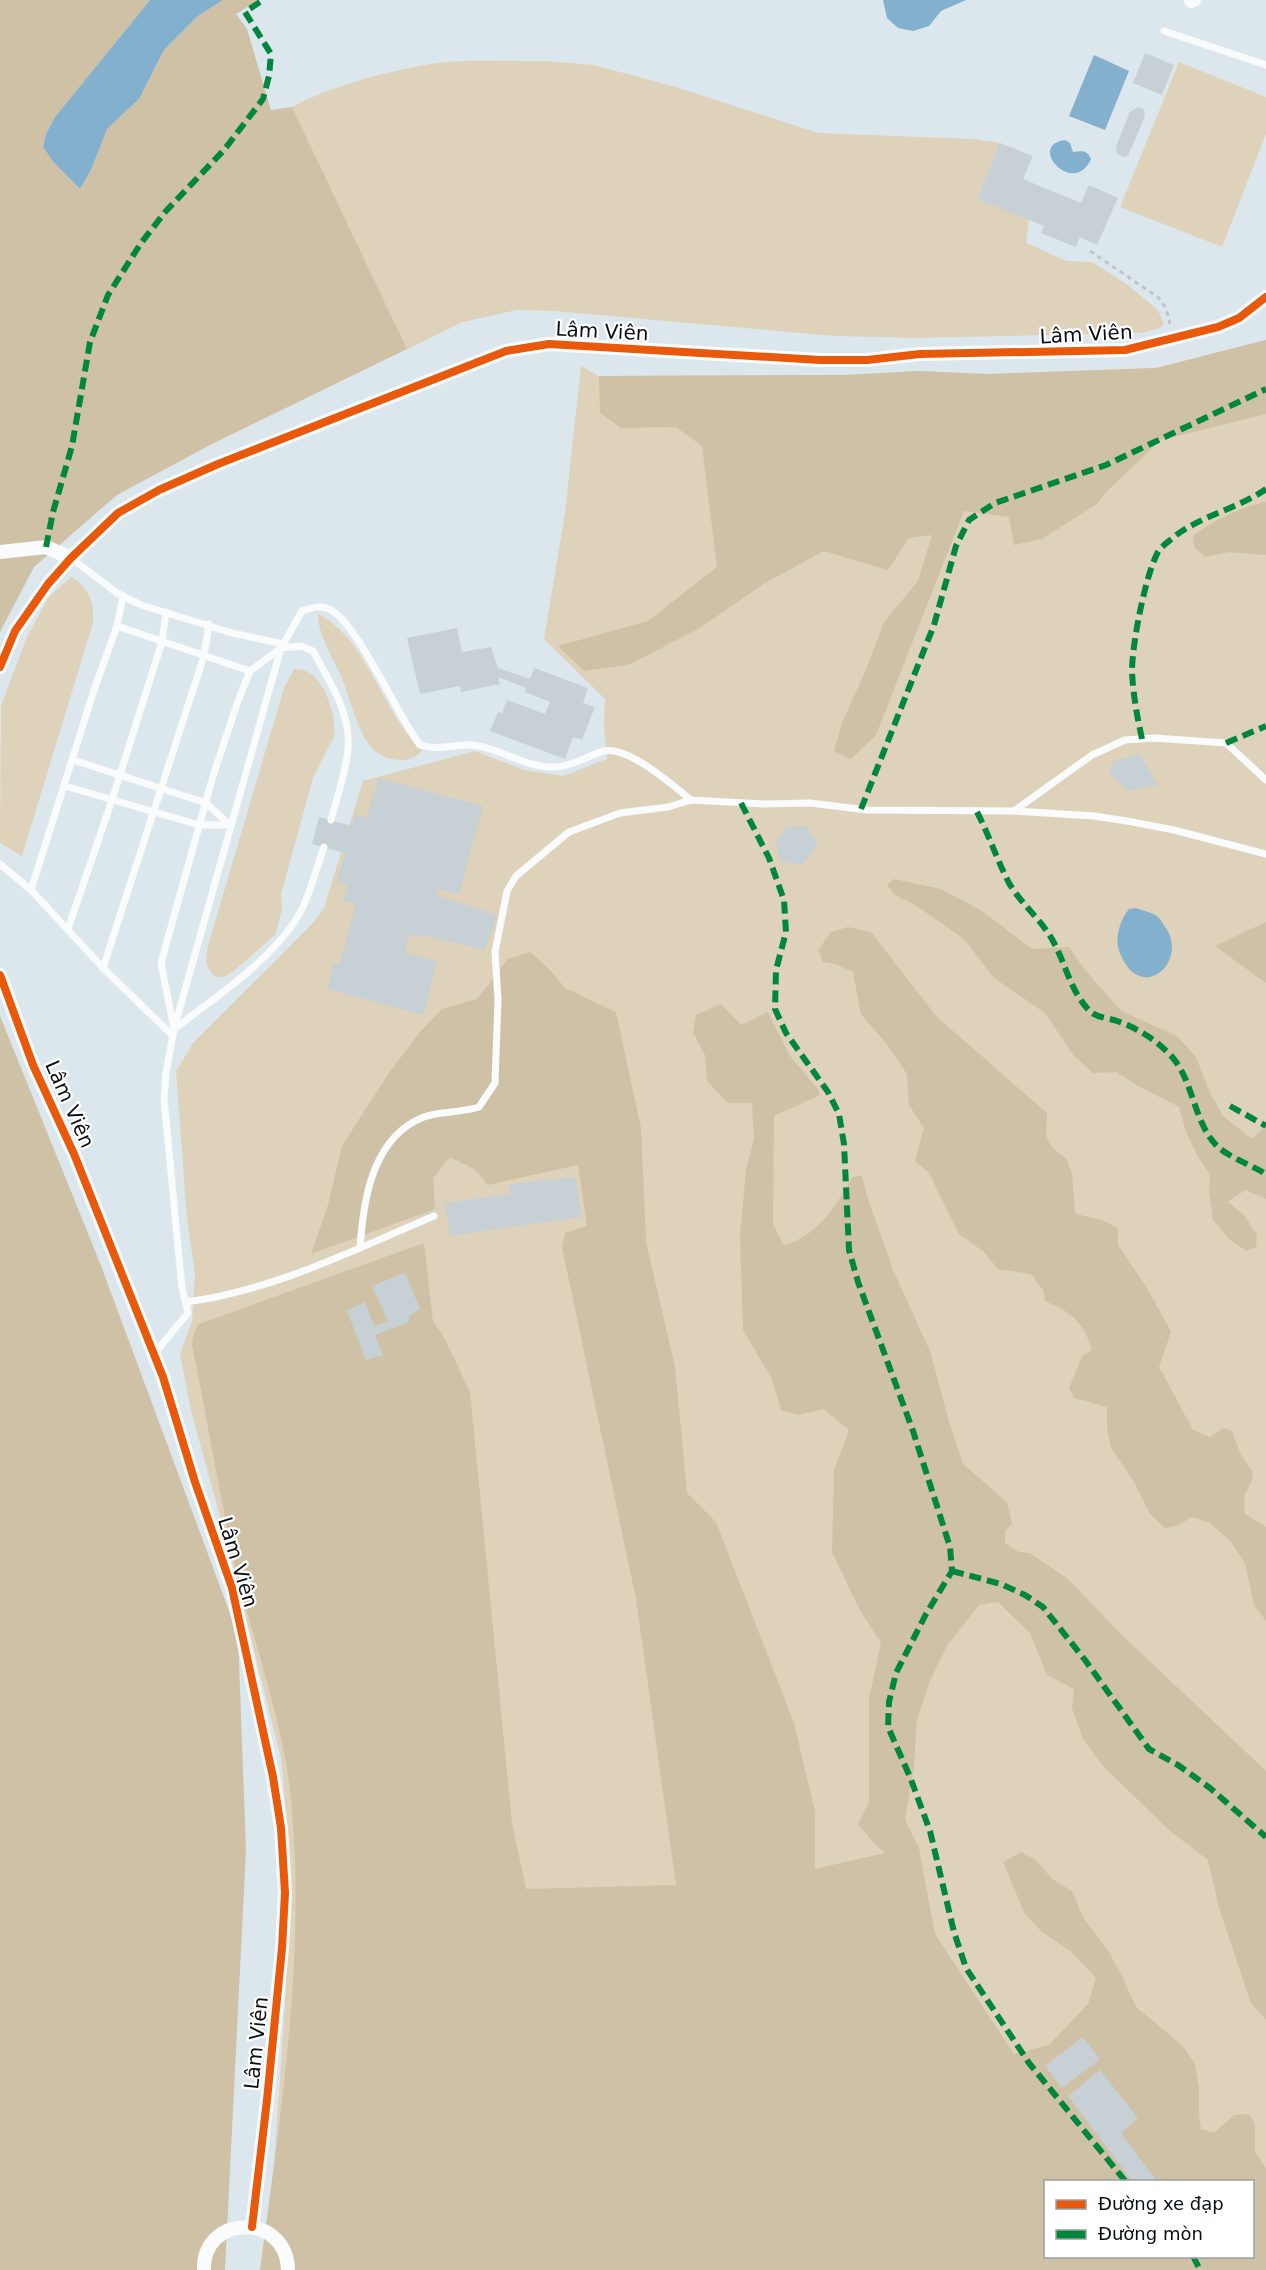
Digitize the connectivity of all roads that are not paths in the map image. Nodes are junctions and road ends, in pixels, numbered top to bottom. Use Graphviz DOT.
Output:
graph roads {
  1 [pos="1164,31"];
  2 [pos="1266,65"];
  3 [pos="1266,297"];
  4 [pos="0,552"];
  5 [pos="71,558"];
  6 [pos="123,596"];
  7 [pos="166,612"];
  8 [pos="209,624"];
  9 [pos="117,626"];
  10 [pos="162,642"];
  11 [pos="282,646"];
  12 [pos="204,656"];
  13 [pos="0,667"];
  14 [pos="250,671"];
  15 [pos="73,760"];
  16 [pos="120,774"];
  17 [pos="1266,780"];
  18 [pos="65,786"];
  19 [pos="162,788"];
  20 [pos="112,800"];
  21 [pos="691,800"];
  22 [pos="206,803"];
  23 [pos="1014,811"];
  24 [pos="155,813"];
  25 [pos="331,820"];
  26 [pos="200,825"];
  27 [pos="230,825"];
  28 [pos="324,848"];
  29 [pos="1266,854"];
  30 [pos="0,864"];
  31 [pos="31,890"];
  32 [pos="68,929"];
  33 [pos="103,968"];
  34 [pos="0,975"];
  35 [pos="173,1032"];
  36 [pos="435,1216"];
  37 [pos="360,1248"];
  38 [pos="186,1302"];
  39 [pos="153,1354"];
  40 [pos="252,2227"];
  41 [pos="204,2270"];
  42 [pos="288,2270"];
  1 -- 2 [label="lane"];
  3 -- 5 [label="street, Lâm Viên"];
  4 -- 5 [label="street"];
  5 -- 6 [label="lane"];
  5 -- 13 [label="street, Lâm Viên"];
  6 -- 7 [label="lane"];
  6 -- 9 [label="lane"];
  7 -- 8 [label="lane"];
  7 -- 10 [label="lane"];
  8 -- 11 [label="lane"];
  8 -- 12 [label="lane"];
  9 -- 10 [label="lane"];
  9 -- 15 [label="lane"];
  10 -- 12 [label="lane"];
  10 -- 16 [label="lane"];
  11 -- 14 [label="lane"];
  11 -- 21 [label="lane"];
  11 -- 25 [label="lane"];
  11 -- 27 [label="lane"];
  12 -- 14 [label="lane"];
  12 -- 19 [label="lane"];
  14 -- 22 [label="lane"];
  15 -- 16 [label="lane"];
  15 -- 18 [label="lane"];
  16 -- 19 [label="lane"];
  16 -- 20 [label="lane"];
  17 -- 23 [label="lane"];
  18 -- 20 [label="lane"];
  18 -- 31 [label="lane"];
  19 -- 22 [label="lane"];
  19 -- 24 [label="lane"];
  20 -- 24 [label="lane"];
  20 -- 32 [label="lane"];
  21 -- 23 [label="lane"];
  21 -- 37 [label="lane"];
  22 -- 26 [label="lane"];
  22 -- 27 [label="lane"];
  23 -- 29 [label="lane"];
  24 -- 26 [label="lane"];
  24 -- 33 [label="lane"];
  26 -- 27 [label="lane"];
  26 -- 35 [label="lane"];
  27 -- 35 [label="lane"];
  28 -- 35 [label="lane"];
  30 -- 31 [label="lane"];
  31 -- 32 [label="lane"];
  32 -- 33 [label="lane"];
  33 -- 35 [label="lane"];
  34 -- 39 [label="street, Lâm Viên"];
  35 -- 38 [label="lane"];
  36 -- 37 [label="lane"];
  37 -- 38 [label="lane"];
  38 -- 39 [label="lane"];
  39 -- 40 [label="street, Lâm Viên"];
  40 -- 41 [label="street"];
  40 -- 42 [label="street"];
}
